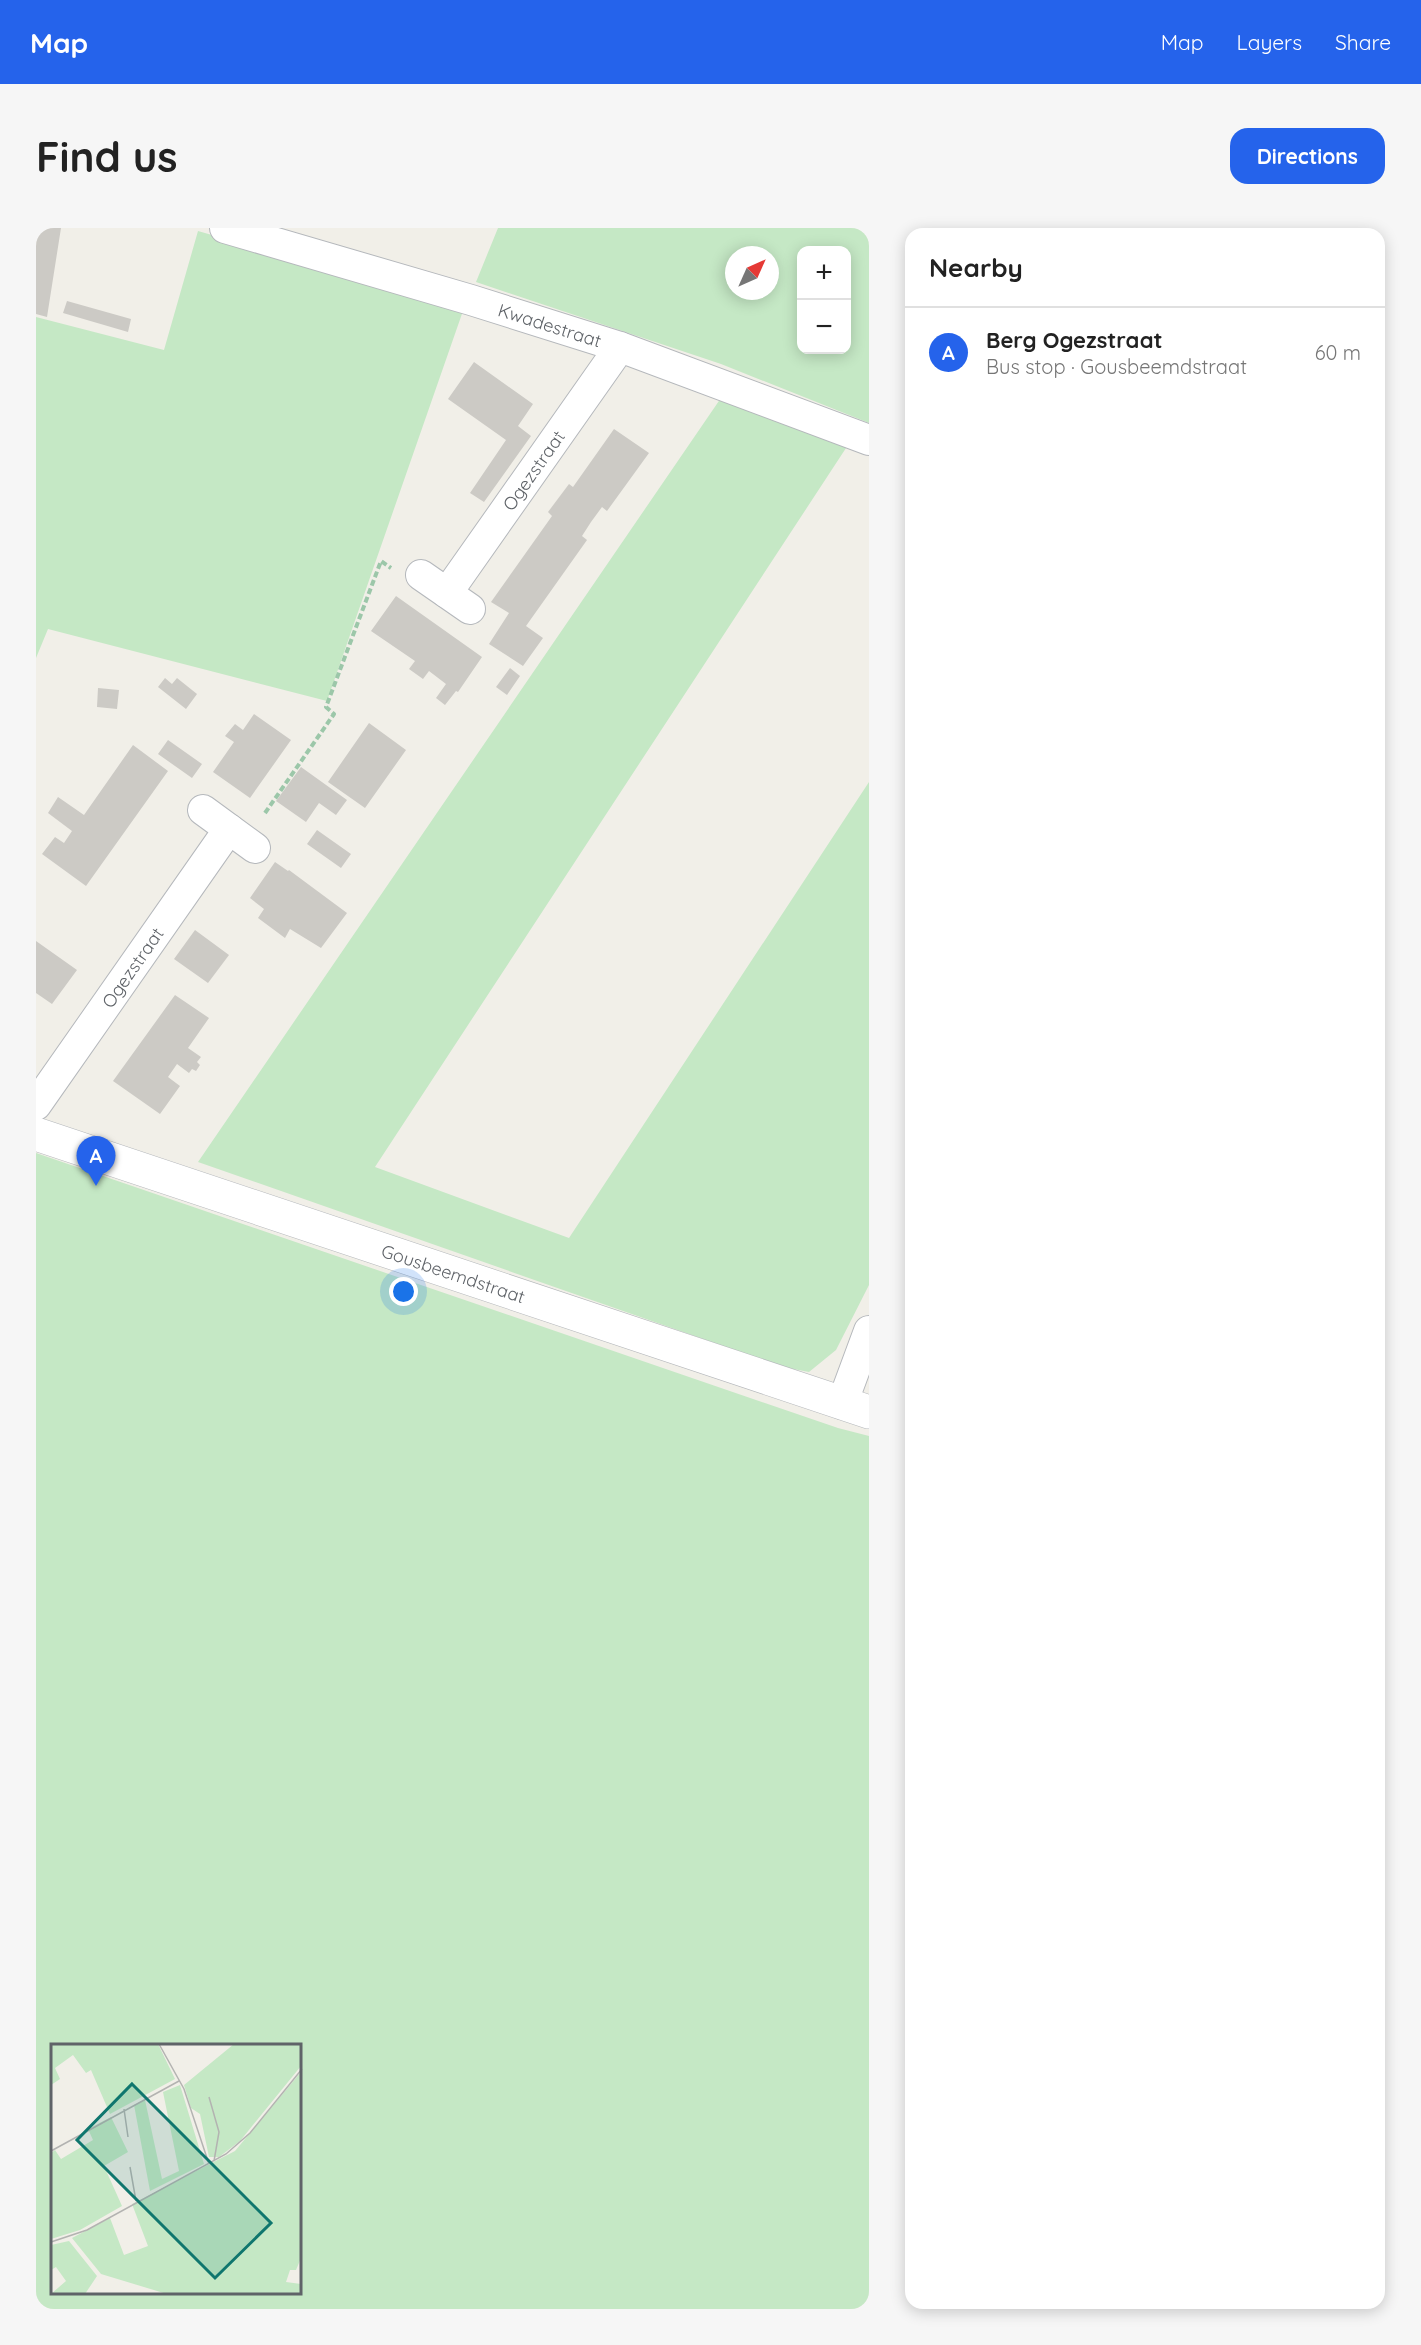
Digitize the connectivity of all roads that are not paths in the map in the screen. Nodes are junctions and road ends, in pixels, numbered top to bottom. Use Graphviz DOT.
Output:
graph roads {
  1 [pos="225,228"];
  2 [pos="620,347"];
  3 [pos="869,440"];
  4 [pos="422,575"];
  5 [pos="203,810"];
  6 [pos="36,1105"];
  7 [pos="36,1134"];
  8 [pos="869,1331"];
  9 [pos="855,1408"];
  1 -- 2 [label="street, Kwadestraat"];
  2 -- 3 [label="street, Kwadestraat"];
  2 -- 4 [label="street, Ogezstraat"];
  5 -- 6 [label="street, Ogezstraat"];
  7 -- 9 [label="street, Gousbeemdstraat"];
  8 -- 9 [label="street"];
}
